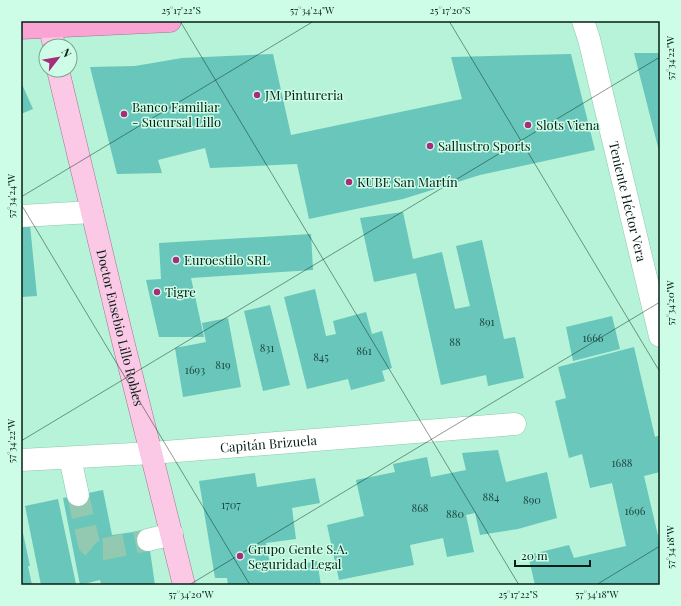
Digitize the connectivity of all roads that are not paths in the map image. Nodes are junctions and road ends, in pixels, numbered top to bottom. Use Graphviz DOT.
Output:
graph roads {
  1 [pos="170,21"];
  2 [pos="584,21"];
  3 [pos="21,28"];
  4 [pos="51,31"];
  5 [pos="60,78"];
  6 [pos="92,212"];
  7 [pos="21,216"];
  8 [pos="660,336"];
  9 [pos="515,424"];
  10 [pos="152,453"];
  11 [pos="70,458"];
  12 [pos="21,460"];
  13 [pos="78,495"];
  14 [pos="172,534"];
  15 [pos="148,540"];
  16 [pos="184,585"];
  1 -- 4 [label="highway"];
  2 -- 8 [label="street, Teniente Héctor Vera"];
  3 -- 4 [label="highway"];
  5 -- 6 [label="main road, Doctor Eusebio Lillo Robles"];
  6 -- 7 [label="street"];
  6 -- 10 [label="main road, Doctor Eusebio Lillo Robles"];
  9 -- 10 [label="street, Capitán Brizuela"];
  10 -- 11 [label="street, Capitán Brizuela"];
  10 -- 14 [label="main road, Doctor Eusebio Lillo Robles"];
  11 -- 12 [label="street, Capitán Brizuela"];
  11 -- 13 [label="street"];
  14 -- 15 [label="street"];
  14 -- 16 [label="main road, Doctor Eusebio Lillo Robles"];
}
